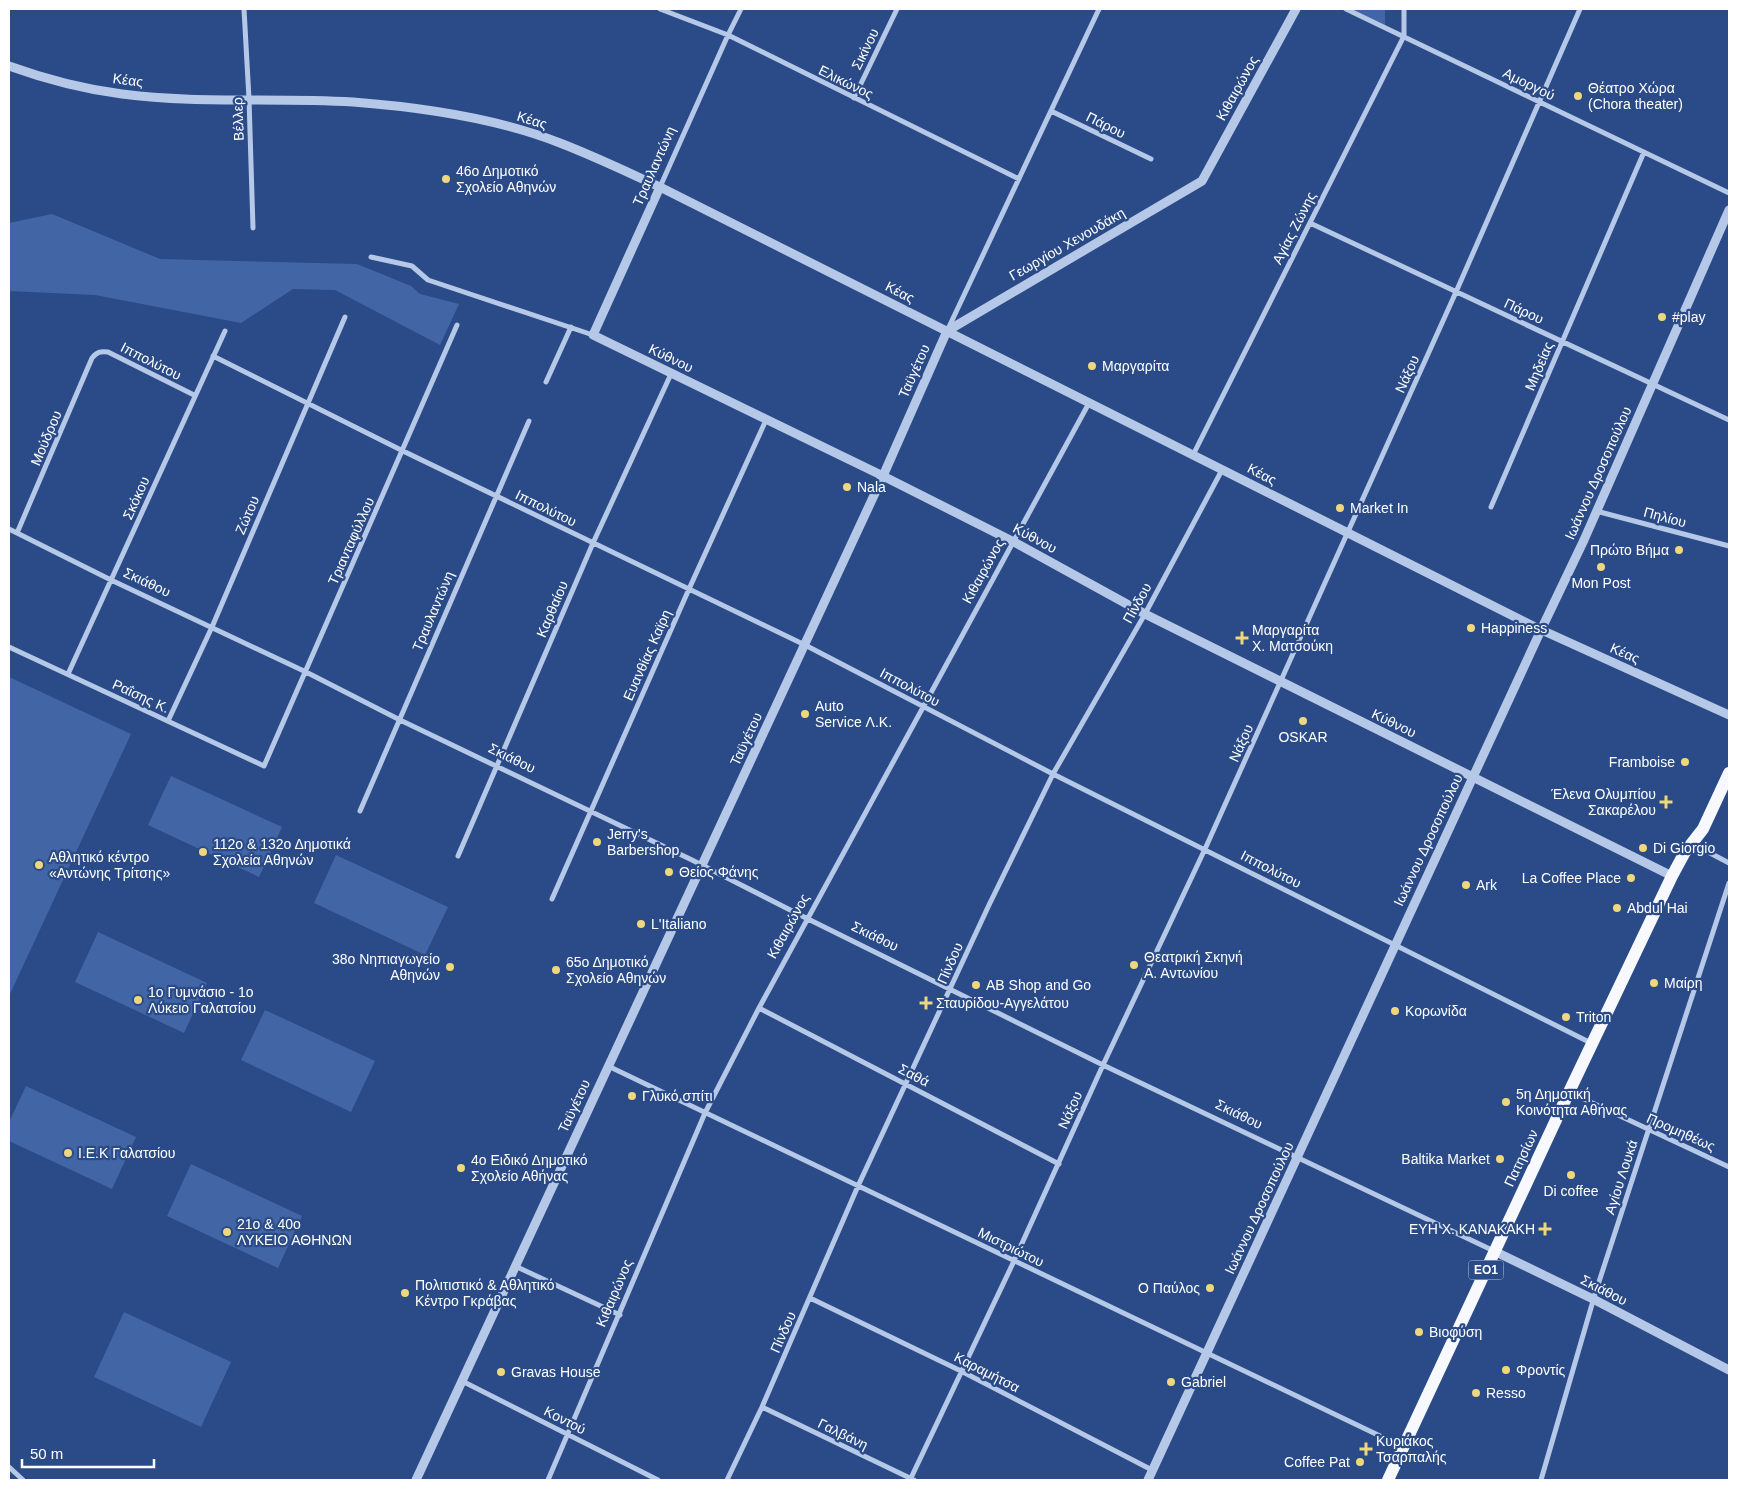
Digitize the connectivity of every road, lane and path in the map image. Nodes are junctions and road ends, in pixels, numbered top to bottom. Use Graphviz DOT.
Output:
graph roads {
  1 [pos="244,9"];
  2 [pos="660,9"];
  3 [pos="741,9"];
  4 [pos="897,9"];
  5 [pos="1099,9"];
  6 [pos="1296,9"];
  7 [pos="1346,9"];
  8 [pos="1404,9"];
  9 [pos="1580,9"];
  10 [pos="728,35"];
  11 [pos="1404,36"];
  12 [pos="9,66"];
  13 [pos="854,98"];
  14 [pos="249,99"];
  15 [pos="1540,102"];
  16 [pos="1051,111"];
  17 [pos="1644,152"];
  18 [pos="1151,159"];
  19 [pos="1019,179"];
  20 [pos="1202,181"];
  21 [pos="660,187"];
  22 [pos="1729,193"];
  23 [pos="1729,210"];
  24 [pos="1310,223"];
  25 [pos="253,228"];
  26 [pos="371,257"];
  27 [pos="1456,292"];
  28 [pos="345,317"];
  29 [pos="457,325"];
  30 [pos="571,327"];
  31 [pos="225,331"];
  32 [pos="947,331"];
  33 [pos="593,335"];
  34 [pos="1562,341"];
  35 [pos="96,353"];
  36 [pos="213,356"];
  37 [pos="671,374"];
  38 [pos="546,382"];
  39 [pos="1652,384"];
  40 [pos="194,395"];
  41 [pos="307,403"];
  42 [pos="1089,403"];
  43 [pos="766,420"];
  44 [pos="1729,420"];
  45 [pos="529,421"];
  46 [pos="403,451"];
  47 [pos="1193,455"];
  48 [pos="1222,470"];
  49 [pos="883,476"];
  50 [pos="497,497"];
  51 [pos="1490,506"];
  52 [pos="1596,511"];
  53 [pos="9,529"];
  54 [pos="17,533"];
  55 [pos="1348,533"];
  56 [pos="1014,542"];
  57 [pos="593,543"];
  58 [pos="1729,546"];
  59 [pos="111,580"];
  60 [pos="688,588"];
  61 [pos="1145,614"];
  62 [pos="212,626"];
  63 [pos="1541,630"];
  64 [pos="805,645"];
  65 [pos="9,647"];
  66 [pos="306,672"];
  67 [pos="68,674"];
  68 [pos="1281,682"];
  69 [pos="924,707"];
  70 [pos="1729,715"];
  71 [pos="400,720"];
  72 [pos="168,721"];
  73 [pos="264,766"];
  74 [pos="496,766"];
  75 [pos="1729,773"];
  76 [pos="1053,774"];
  77 [pos="1473,777"];
  78 [pos="360,811"];
  79 [pos="591,811"];
  80 [pos="1691,843"];
  81 [pos="1205,849"];
  82 [pos="458,856"];
  83 [pos="1729,863"];
  84 [pos="702,865"];
  85 [pos="1672,876"];
  86 [pos="1729,883"];
  87 [pos="552,899"];
  88 [pos="808,919"];
  89 [pos="1396,944"];
  90 [pos="951,988"];
  91 [pos="759,1008"];
  92 [pos="1593,1044"];
  93 [pos="1103,1065"];
  94 [pos="608,1066"];
  95 [pos="906,1084"];
  96 [pos="1569,1092"];
  97 [pos="706,1113"];
  98 [pos="1648,1130"];
  99 [pos="1297,1158"];
  100 [pos="1058,1164"];
  101 [pos="1729,1167"];
  102 [pos="858,1186"];
  103 [pos="1494,1251"];
  104 [pos="1014,1261"];
  105 [pos="515,1266"];
  106 [pos="810,1298"];
  107 [pos="1595,1300"];
  108 [pos="620,1315"];
  109 [pos="1207,1353"];
  110 [pos="1729,1370"];
  111 [pos="961,1371"];
  112 [pos="462,1381"];
  113 [pos="762,1407"];
  114 [pos="568,1434"];
  115 [pos="1403,1447"];
  116 [pos="9,1467"];
  117 [pos="1152,1470"];
  118 [pos="23,1480"];
  119 [pos="416,1480"];
  120 [pos="548,1480"];
  121 [pos="658,1480"];
  122 [pos="727,1480"];
  123 [pos="912,1480"];
  124 [pos="1148,1480"];
  125 [pos="1388,1480"];
  126 [pos="1541,1480"];
  1 -- 14 [label="street, Βέλλερ"];
  2 -- 10 [label="street, Ελικώνος"];
  3 -- 10 [label="street, Τραυλαντώνη"];
  4 -- 13 [label="street, Σικίνου"];
  5 -- 16 [label="street, Ταϋγέτου"];
  6 -- 20 [label="street, Κιθαιρώνος"];
  7 -- 11 [label="street, Αμοργού"];
  8 -- 11 [label="street, Αγίας Ζώνης"];
  9 -- 15 [label="street, Νάξου"];
  10 -- 13 [label="street, Ελικώνος"];
  10 -- 21 [label="street, Τραυλαντώνη"];
  11 -- 15 [label="street, Αμοργού"];
  11 -- 24 [label="street, Αγίας Ζώνης"];
  12 -- 14 [label="street, Κέας"];
  13 -- 19 [label="street, Ελικώνος"];
  14 -- 21 [label="street, Κέας"];
  14 -- 25 [label="street, Βέλλερ"];
  15 -- 17 [label="street, Αμοργού"];
  15 -- 27 [label="street, Νάξου"];
  16 -- 18 [label="street, Πάρου"];
  16 -- 19 [label="street, Ταϋγέτου"];
  17 -- 22 [label="street, Αμοργού"];
  17 -- 34 [label="street, Μηδείας"];
  19 -- 32 [label="street, Ταϋγέτου"];
  20 -- 32 [label="street, Γεωργίου Χενουδάκη"];
  21 -- 32 [label="street, Κέας"];
  21 -- 33 [label="street, Τραυλαντώνη"];
  23 -- 39 [label="street, Ιωάννου Δροσοπούλου"];
  24 -- 27 [label="street, Πάρου"];
  24 -- 47 [label="street, Αγίας Ζώνης"];
  26 -- 30 [label="street, Κύθνου"];
  27 -- 34 [label="street, Πάρου"];
  27 -- 55 [label="street, Νάξου"];
  28 -- 41 [label="street, Ζώτου"];
  29 -- 46 [label="street, Τριανταφύλλου"];
  30 -- 33 [label="street, Κύθνου"];
  30 -- 38 [label="street"];
  31 -- 36 [label="street, Σκόκου"];
  32 -- 42 [label="street, Κέας"];
  32 -- 49 [label="street, Ταϋγέτου"];
  33 -- 37 [label="street, Κύθνου"];
  34 -- 39 [label="street, Πάρου"];
  34 -- 51 [label="street, Μηδείας"];
  35 -- 40 [label="street, Ιππολύτου"];
  35 -- 54 [label="street, Μούδρου"];
  36 -- 40 [label="street, Σκόκου"];
  36 -- 41 [label="street, Ιππολύτου"];
  37 -- 43 [label="street, Κύθνου"];
  37 -- 57 [label="street, Καρθαίου"];
  39 -- 44 [label="street, Πάρου"];
  39 -- 52 [label="street, Ιωάννου Δροσοπούλου"];
  40 -- 59 [label="street, Σκόκου"];
  41 -- 46 [label="street, Ιππολύτου"];
  41 -- 62 [label="street, Ζώτου"];
  42 -- 47 [label="street, Κέας"];
  42 -- 56 [label="street, Κιθαιρώνος"];
  43 -- 49 [label="street, Κύθνου"];
  43 -- 60 [label="street, Ευανθίας Καϊρη"];
  45 -- 50 [label="street, Τραυλαντώνη"];
  46 -- 50 [label="street, Ιππολύτου"];
  46 -- 66 [label="street, Τριανταφύλλου"];
  47 -- 48 [label="street, Κέας"];
  48 -- 55 [label="street, Κέας"];
  48 -- 61 [label="street, Πίνδου"];
  49 -- 56 [label="street, Κύθνου"];
  49 -- 64 [label="street, Ταϋγέτου"];
  50 -- 57 [label="street, Ιππολύτου"];
  50 -- 71 [label="street, Τραυλαντώνη"];
  52 -- 58 [label="street, Πηλίου"];
  52 -- 63 [label="street, Ιωάννου Δροσοπούλου"];
  53 -- 54 [label="street, Σκιάθου"];
  54 -- 59 [label="street, Σκιάθου"];
  55 -- 63 [label="street, Κέας"];
  55 -- 68 [label="street, Νάξου"];
  56 -- 61 [label="street, Κύθνου"];
  56 -- 69 [label="street, Κιθαιρώνος"];
  57 -- 60 [label="street, Ιππολύτου"];
  57 -- 74 [label="street, Καρθαίου"];
  59 -- 62 [label="street, Σκιάθου"];
  59 -- 67 [label="street, Σκόκου"];
  60 -- 64 [label="street, Ιππολύτου"];
  60 -- 79 [label="street, Ευανθίας Καϊρη"];
  61 -- 68 [label="street, Κύθνου"];
  61 -- 76 [label="street, Πίνδου"];
  62 -- 66 [label="street, Σκιάθου"];
  62 -- 72 [label="street, Ζώτου"];
  63 -- 70 [label="street, Κέας"];
  63 -- 77 [label="street, Ιωάννου Δροσοπούλου"];
  64 -- 69 [label="street, Ιππολύτου"];
  64 -- 84 [label="street, Ταϋγέτου"];
  65 -- 67 [label="street, Ραΐσης Κ."];
  66 -- 71 [label="street, Σκιάθου"];
  66 -- 73 [label="street, Τριανταφύλλου"];
  67 -- 72 [label="street, Ραΐσης Κ."];
  68 -- 77 [label="street, Κύθνου"];
  68 -- 81 [label="street, Νάξου"];
  69 -- 76 [label="street, Ιππολύτου"];
  69 -- 88 [label="street, Κιθαιρώνος"];
  71 -- 74 [label="street, Σκιάθου"];
  71 -- 78 [label="street, Τραυλαντώνη"];
  72 -- 73 [label="street, Ραΐσης Κ."];
  74 -- 79 [label="street, Σκιάθου"];
  74 -- 82 [label="street, Καρθαίου"];
  75 -- 80 [label="main road, Πατησίων / ΕΟ1"];
  76 -- 81 [label="street, Ιππολύτου"];
  76 -- 90 [label="street, Πίνδου"];
  77 -- 85 [label="street, Κύθνου"];
  77 -- 89 [label="street, Ιωάννου Δροσοπούλου"];
  79 -- 84 [label="street, Σκιάθου"];
  79 -- 87 [label="street, Ευανθίας Καϊρη"];
  80 -- 83 [label="street"];
  80 -- 85 [label="main road, Πατησίων / ΕΟ1"];
  81 -- 89 [label="street, Ιππολύτου"];
  81 -- 93 [label="street, Νάξου"];
  84 -- 88 [label="street, Σκιάθου"];
  84 -- 94 [label="street, Ταϋγέτου"];
  85 -- 92 [label="main road, Πατησίων / ΕΟ1"];
  86 -- 98 [label="street, Αγίου Λουκά"];
  88 -- 90 [label="street, Σκιάθου"];
  88 -- 91 [label="street, Κιθαιρώνος"];
  89 -- 92 [label="street, Ιππολύτου"];
  89 -- 99 [label="street, Ιωάννου Δροσοπούλου"];
  90 -- 93 [label="street, Σκιάθου"];
  90 -- 95 [label="street, Πίνδου"];
  91 -- 95 [label="street, Σαθά"];
  91 -- 97 [label="street, Κιθαιρώνος"];
  92 -- 96 [label="main road, Πατησίων / ΕΟ1"];
  93 -- 99 [label="street, Σκιάθου"];
  93 -- 100 [label="street, Νάξου"];
  94 -- 97 [label="street, Μιστριώτου"];
  94 -- 105 [label="street, Ταϋγέτου"];
  95 -- 100 [label="street, Σαθά"];
  95 -- 102 [label="street, Πίνδου"];
  96 -- 98 [label="street, Προμηθέως"];
  96 -- 103 [label="main road, Πατησίων / ΕΟ1"];
  97 -- 102 [label="street, Μιστριώτου"];
  97 -- 108 [label="street, Κιθαιρώνος"];
  98 -- 101 [label="street, Προμηθέως"];
  98 -- 107 [label="street, Αγίου Λουκά"];
  99 -- 103 [label="street, Σκιάθου"];
  99 -- 109 [label="street, Ιωάννου Δροσοπούλου"];
  100 -- 104 [label="street, Νάξου"];
  102 -- 104 [label="street, Μιστριώτου"];
  102 -- 106 [label="street, Πίνδου"];
  103 -- 107 [label="street, Σκιάθου"];
  103 -- 115 [label="main road, Πατησίων / ΕΟ1"];
  104 -- 109 [label="street, Μιστριώτου"];
  104 -- 111 [label="street, Νάξου"];
  105 -- 108 [label="street"];
  105 -- 112 [label="street, Ταϋγέτου"];
  106 -- 111 [label="street, Καραμήτσα"];
  106 -- 113 [label="street, Πίνδου"];
  107 -- 110 [label="street, Σκιάθου"];
  107 -- 126 [label="street, Αγίου Λουκά"];
  108 -- 114 [label="street, Κιθαιρώνος"];
  109 -- 115 [label="street, Μιστριώτου"];
  109 -- 117 [label="street, Ιωάννου Δροσοπούλου"];
  111 -- 117 [label="street, Καραμήτσα"];
  111 -- 123 [label="street, Νάξου"];
  112 -- 114 [label="street, Κοντού"];
  112 -- 119 [label="street, Ταϋγέτου"];
  113 -- 122 [label="street, Πίνδου"];
  113 -- 123 [label="street, Γαλβάνη"];
  114 -- 120 [label="street, Κιθαιρώνος"];
  114 -- 121 [label="street, Κοντού"];
  115 -- 125 [label="main road, Πατησίων / ΕΟ1"];
  116 -- 118 [label="street"];
  117 -- 124 [label="street, Ιωάννου Δροσοπούλου"];
}
